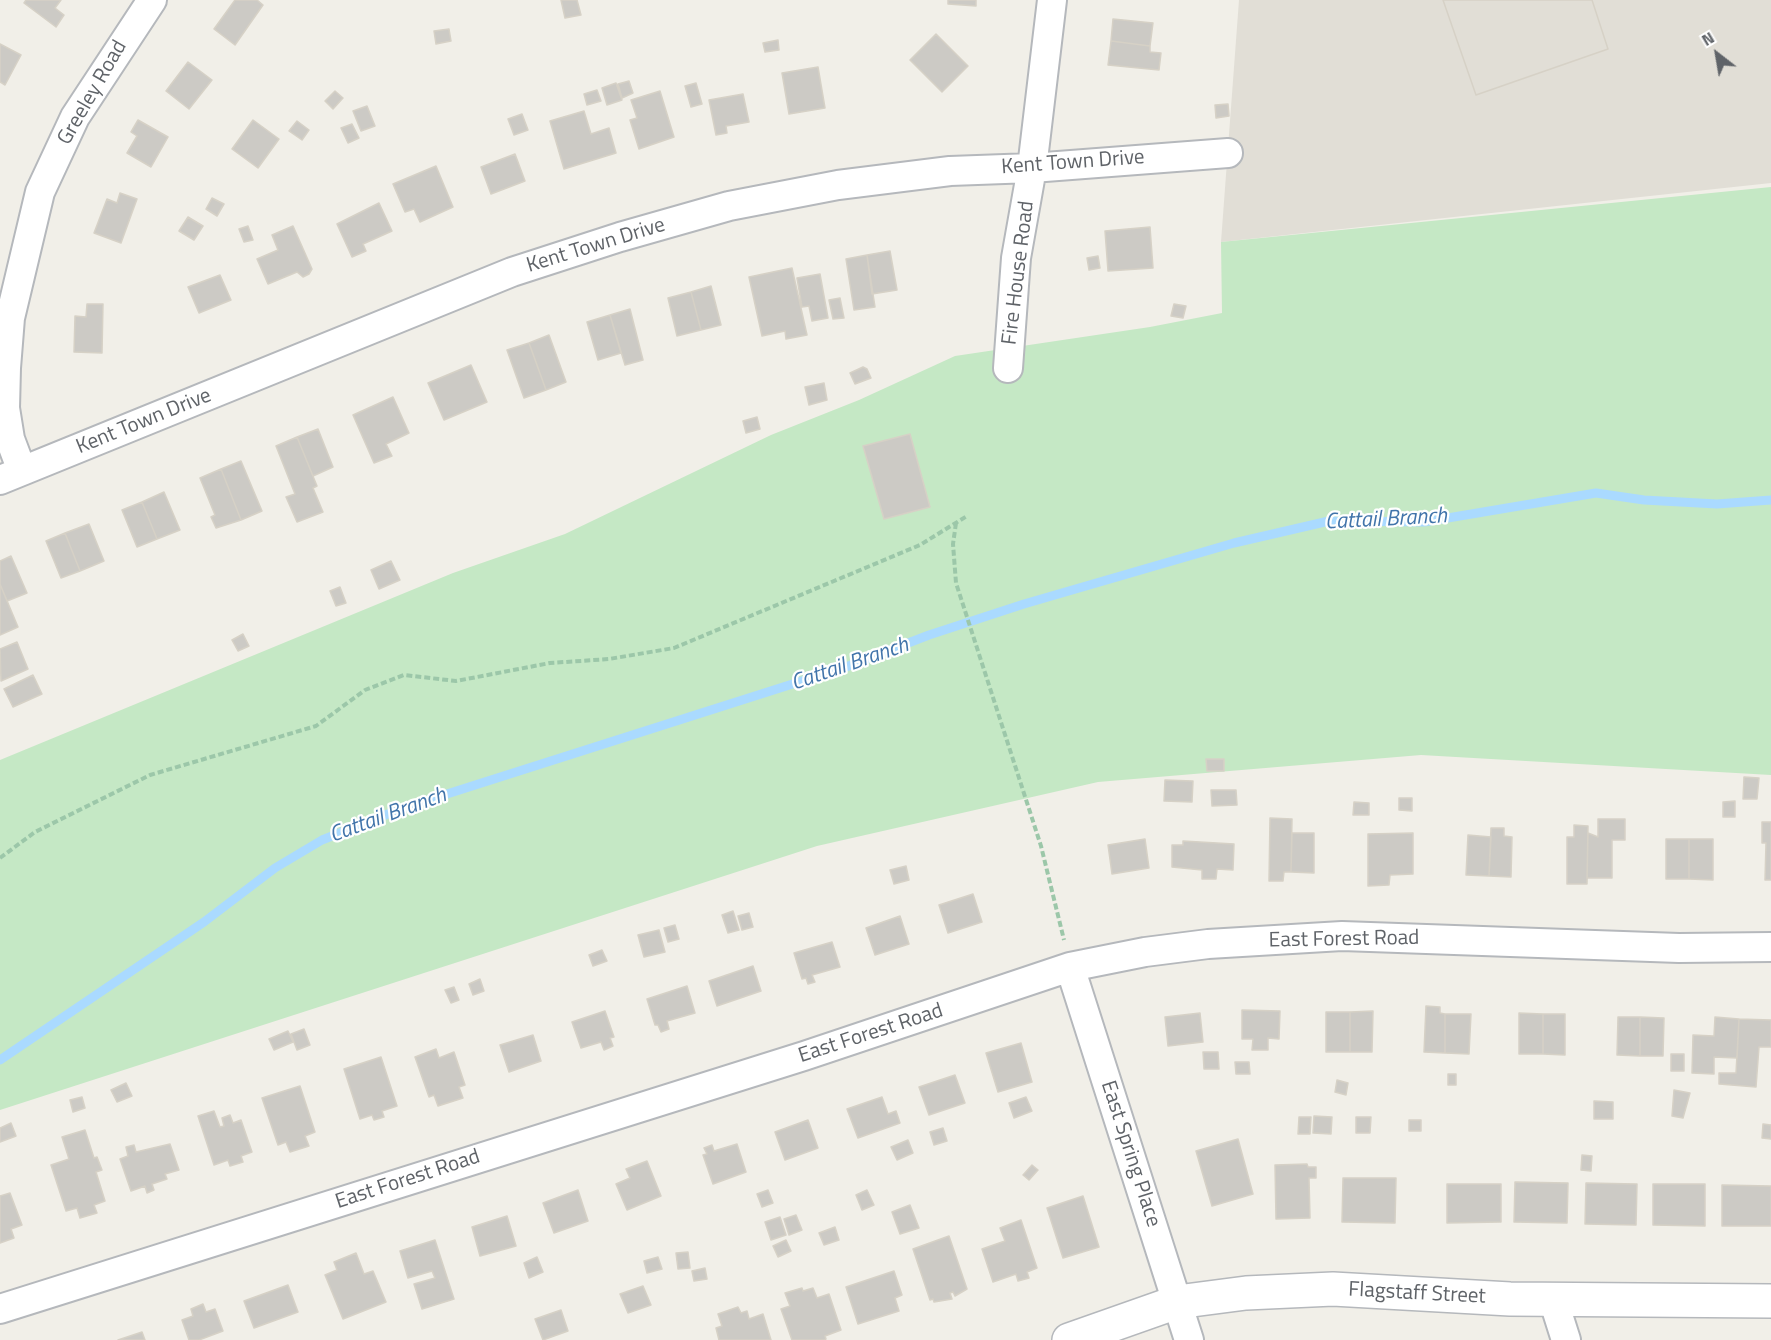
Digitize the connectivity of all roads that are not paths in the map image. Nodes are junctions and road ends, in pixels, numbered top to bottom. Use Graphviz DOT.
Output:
graph roads {
  1 [pos="152,0"];
  2 [pos="1052,0"];
  3 [pos="1228,153"];
  4 [pos="1032,168"];
  5 [pos="1008,368"];
  6 [pos="11,476"];
  7 [pos="1771,948"];
  8 [pos="1070,967"];
  9 [pos="1553,1299"];
  10 [pos="1771,1301"];
  11 [pos="1177,1302"];
  12 [pos="0,1309"];
  13 [pos="1070,1340"];
  14 [pos="1189,1340"];
  15 [pos="1566,1340"];
  1 -- 6 [label="street, Greeley Road"];
  2 -- 4 [label="street, Fire House Road"];
  3 -- 4 [label="street, Kent Town Drive"];
  4 -- 5 [label="street, Fire House Road"];
  4 -- 6 [label="street, Kent Town Drive"];
  7 -- 8 [label="street, East Forest Road"];
  8 -- 11 [label="street, East Spring Place"];
  8 -- 12 [label="street, East Forest Road"];
  9 -- 10 [label="street, Flagstaff Street"];
  9 -- 11 [label="street, Flagstaff Street"];
  9 -- 15 [label="street"];
  11 -- 13 [label="street, Flagstaff Street"];
  11 -- 14 [label="street, East Spring Place"];
}
